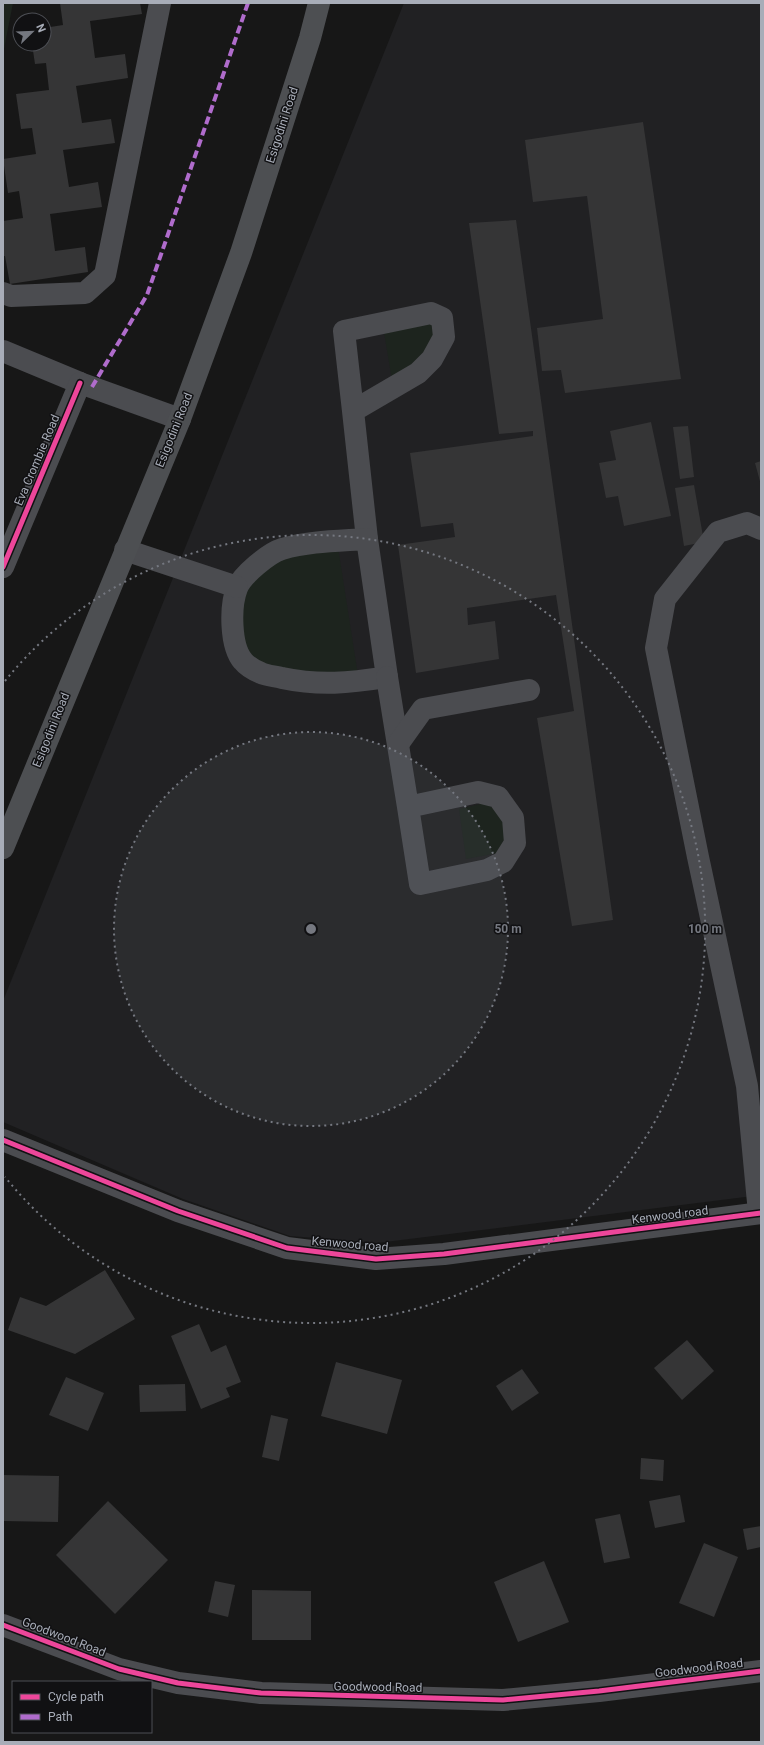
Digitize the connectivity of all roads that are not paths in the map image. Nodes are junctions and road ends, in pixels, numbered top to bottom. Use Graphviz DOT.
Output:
graph roads {
  1 [pos="160,3"];
  2 [pos="319,3"];
  3 [pos="3,293"];
  4 [pos="3,351"];
  5 [pos="80,383"];
  6 [pos="353,412"];
  7 [pos="180,419"];
  8 [pos="761,530"];
  9 [pos="367,539"];
  10 [pos="125,550"];
  11 [pos="3,567"];
  12 [pos="237,587"];
  13 [pos="388,677"];
  14 [pos="529,690"];
  15 [pos="398,744"];
  16 [pos="408,807"];
  17 [pos="3,848"];
  18 [pos="3,1140"];
  19 [pos="760,1213"];
  20 [pos="3,1625"];
  21 [pos="761,1671"];
  1 -- 3 [label="street"];
  2 -- 7 [label="main road, Esigodini Road"];
  4 -- 5 [label="street"];
  5 -- 7 [label="street"];
  5 -- 11 [label="street, Eva Crombie Road"];
  6 -- 6 [label="street"];
  6 -- 9 [label="street"];
  7 -- 10 [label="main road, Esigodini Road"];
  8 -- 19 [label="street"];
  9 -- 12 [label="street"];
  9 -- 13 [label="street"];
  10 -- 12 [label="street"];
  10 -- 17 [label="main road, Esigodini Road"];
  12 -- 13 [label="street"];
  13 -- 15 [label="street"];
  14 -- 15 [label="street"];
  15 -- 16 [label="street"];
  16 -- 16 [label="street"];
  18 -- 19 [label="street, Kenwood road"];
  20 -- 21 [label="street, Goodwood Road"];
}
